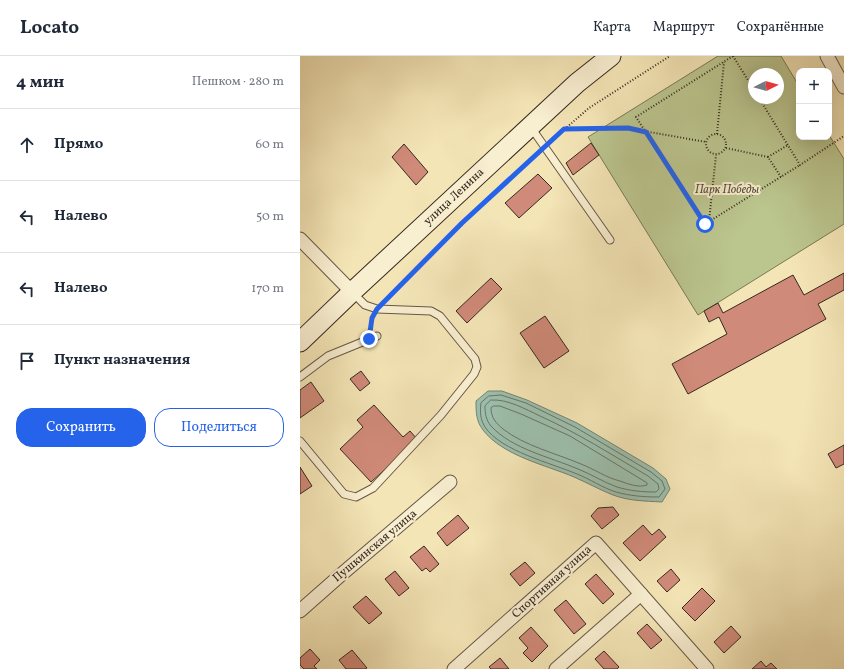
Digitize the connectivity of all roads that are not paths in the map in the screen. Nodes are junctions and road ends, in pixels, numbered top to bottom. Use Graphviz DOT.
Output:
graph roads {
  1 [pos="611,56"];
  2 [pos="827,56"];
  3 [pos="844,87"];
  4 [pos="530,126"];
  5 [pos="300,239"];
  6 [pos="610,240"];
  7 [pos="352,292"];
  8 [pos="377,336"];
  9 [pos="300,342"];
  10 [pos="300,377"];
  11 [pos="300,441"];
  12 [pos="450,482"];
  13 [pos="641,594"];
  14 [pos="300,611"];
  15 [pos="454,669"];
  16 [pos="556,669"];
  17 [pos="707,669"];
  1 -- 4 [label="main road, улица Ленина"];
  2 -- 3 [label="street"];
  4 -- 6 [label="lane"];
  4 -- 7 [label="main road, улица Ленина"];
  5 -- 7 [label="street"];
  7 -- 9 [label="main road, улица Ленина"];
  7 -- 11 [label="lane"];
  8 -- 10 [label="lane"];
  12 -- 14 [label="street, Пушкинская улица"];
  13 -- 15 [label="street, Спортивная улица"];
  13 -- 16 [label="street"];
  13 -- 17 [label="street, Спортивная улица"];
}
